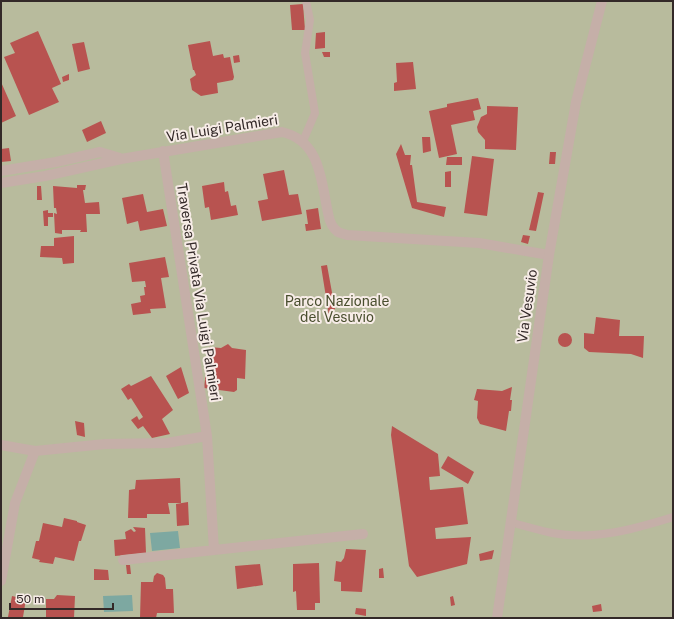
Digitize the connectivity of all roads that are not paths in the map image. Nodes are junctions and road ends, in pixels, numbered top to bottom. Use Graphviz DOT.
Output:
graph roads {
  1 [pos="306,1"];
  2 [pos="602,1"];
  3 [pos="303,141"];
  4 [pos="163,151"];
  5 [pos="120,159"];
  6 [pos="1,171"];
  7 [pos="1,183"];
  8 [pos="549,256"];
  9 [pos="207,436"];
  10 [pos="1,445"];
  11 [pos="35,451"];
  12 [pos="673,517"];
  13 [pos="510,522"];
  14 [pos="363,534"];
  15 [pos="214,550"];
  16 [pos="123,560"];
  17 [pos="1,581"];
  18 [pos="496,618"];
  1 -- 3 [label="lane"];
  2 -- 8 [label="street, Via Vesuvio"];
  3 -- 4 [label="street, Via Luigi Palmieri"];
  3 -- 8 [label="street, Via Luigi Palmieri"];
  4 -- 5 [label="street, Via Luigi Palmieri"];
  4 -- 9 [label="street, Traversa Privata Via Luigi Palmieri"];
  5 -- 6 [label="street"];
  5 -- 7 [label="street, Via Luigi Palmieri"];
  8 -- 13 [label="street, Via Vesuvio"];
  9 -- 11 [label="street"];
  9 -- 15 [label="street, Traversa Privata Via Luigi Palmieri"];
  10 -- 11 [label="street"];
  11 -- 17 [label="street"];
  12 -- 13 [label="lane"];
  13 -- 18 [label="street, Via Vesuvio"];
  14 -- 15 [label="street"];
  15 -- 16 [label="street"];
}
